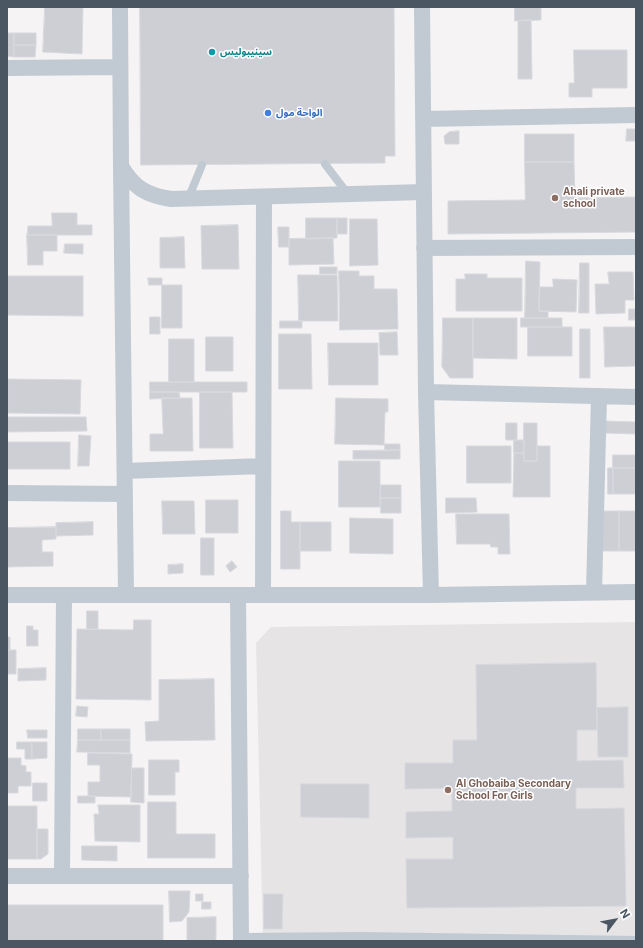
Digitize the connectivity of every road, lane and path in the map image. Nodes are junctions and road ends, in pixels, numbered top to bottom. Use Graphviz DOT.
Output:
graph roads {
  1 [pos="120,7"];
  2 [pos="422,7"];
  3 [pos="120,67"];
  4 [pos="7,68"];
  5 [pos="636,115"];
  6 [pos="423,119"];
  7 [pos="325,164"];
  8 [pos="202,165"];
  9 [pos="121,166"];
  10 [pos="424,192"];
  11 [pos="353,194"];
  12 [pos="264,197"];
  13 [pos="188,199"];
  14 [pos="636,247"];
  15 [pos="424,248"];
  16 [pos="426,392"];
  17 [pos="598,396"];
  18 [pos="636,397"];
  19 [pos="263,466"];
  20 [pos="125,471"];
  21 [pos="7,493"];
  22 [pos="125,494"];
  23 [pos="594,592"];
  24 [pos="636,592"];
  25 [pos="7,595"];
  26 [pos="64,595"];
  27 [pos="126,595"];
  28 [pos="238,595"];
  29 [pos="263,595"];
  30 [pos="431,595"];
  31 [pos="7,876"];
  32 [pos="62,876"];
  33 [pos="240,876"];
  34 [pos="362,938"];
  35 [pos="241,939"];
  36 [pos="636,940"];
  1 -- 3 [label="street"];
  2 -- 6 [label="street"];
  3 -- 4 [label="street"];
  3 -- 9 [label="street"];
  5 -- 6 [label="street"];
  6 -- 10 [label="street"];
  7 -- 11 [label="lane"];
  8 -- 13 [label="lane"];
  9 -- 13 [label="street"];
  9 -- 20 [label="street"];
  10 -- 11 [label="street"];
  10 -- 15 [label="street"];
  11 -- 12 [label="street"];
  12 -- 13 [label="street"];
  12 -- 19 [label="street"];
  14 -- 15 [label="street"];
  15 -- 16 [label="street"];
  16 -- 17 [label="street"];
  16 -- 30 [label="street"];
  17 -- 18 [label="street"];
  17 -- 23 [label="street"];
  19 -- 20 [label="street"];
  19 -- 29 [label="street"];
  20 -- 22 [label="street"];
  21 -- 22 [label="street"];
  22 -- 27 [label="street"];
  23 -- 24 [label="street"];
  23 -- 30 [label="street"];
  25 -- 26 [label="street"];
  26 -- 27 [label="street"];
  26 -- 32 [label="street"];
  27 -- 28 [label="street"];
  28 -- 29 [label="street"];
  28 -- 33 [label="street"];
  29 -- 30 [label="street"];
  31 -- 32 [label="street"];
  32 -- 33 [label="street"];
  33 -- 35 [label="street"];
  34 -- 35 [label="lane"];
  34 -- 36 [label="lane"];
}
